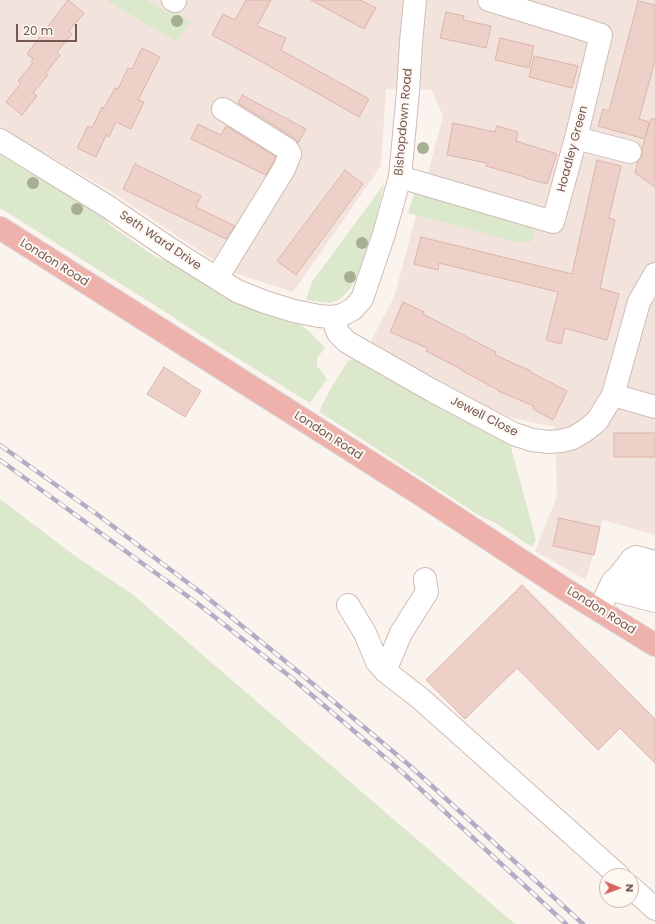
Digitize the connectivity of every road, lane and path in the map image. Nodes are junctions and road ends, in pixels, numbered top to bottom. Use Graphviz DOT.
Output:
graph roads {
  1 [pos="416,0"];
  2 [pos="489,0"];
  3 [pos="223,109"];
  4 [pos="576,138"];
  5 [pos="0,140"];
  6 [pos="630,152"];
  7 [pos="400,177"];
  8 [pos="0,228"];
  9 [pos="655,274"];
  10 [pos="217,278"];
  11 [pos="332,317"];
  12 [pos="613,395"];
  13 [pos="655,407"];
  14 [pos="655,562"];
  15 [pos="425,579"];
  16 [pos="655,582"];
  17 [pos="614,583"];
  18 [pos="655,601"];
  19 [pos="348,605"];
  20 [pos="599,610"];
  21 [pos="655,645"];
  22 [pos="385,671"];
  23 [pos="610,868"];
  24 [pos="639,894"];
  25 [pos="655,909"];
  1 -- 7 [label="street, Bishopdown Road"];
  2 -- 4 [label="street, Hoadley Green"];
  3 -- 10 [label="street"];
  4 -- 6 [label="street"];
  4 -- 7 [label="street, Hoadley Green"];
  5 -- 10 [label="street, Seth Ward Drive"];
  7 -- 11 [label="street, Bishopdown Road"];
  8 -- 20 [label="highway, London Road"];
  9 -- 12 [label="street, Jewell Close"];
  10 -- 11 [label="street, Seth Ward Drive"];
  11 -- 12 [label="street, Jewell Close"];
  12 -- 13 [label="street"];
  14 -- 17 [label="street"];
  15 -- 22 [label="street"];
  16 -- 17 [label="street"];
  17 -- 18 [label="street"];
  17 -- 20 [label="street"];
  19 -- 22 [label="street"];
  20 -- 21 [label="highway, London Road"];
  22 -- 23 [label="street"];
  24 -- 25 [label="street"];
}
